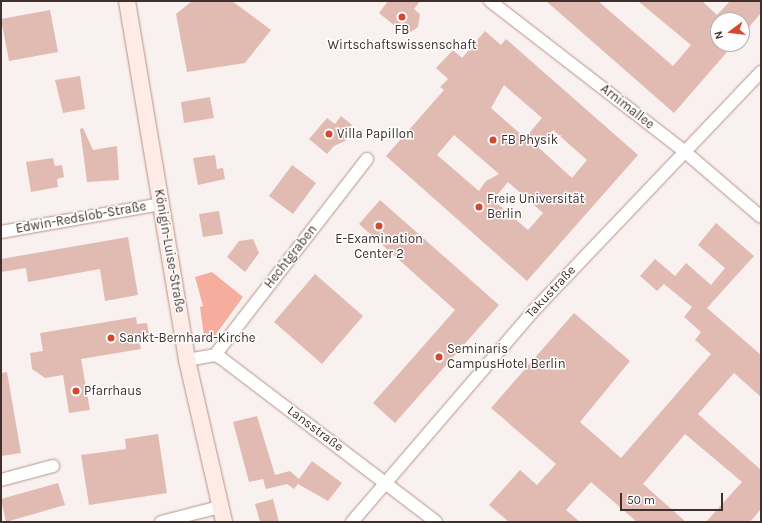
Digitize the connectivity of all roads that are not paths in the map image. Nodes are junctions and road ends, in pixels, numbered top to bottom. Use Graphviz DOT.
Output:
graph roads {
  1 [pos="127,1"];
  2 [pos="490,1"];
  3 [pos="761,72"];
  4 [pos="684,150"];
  5 [pos="367,159"];
  6 [pos="161,204"];
  7 [pos="761,217"];
  8 [pos="1,232"];
  9 [pos="215,355"];
  10 [pos="187,360"];
  11 [pos="53,466"];
  12 [pos="1,480"];
  13 [pos="384,481"];
  14 [pos="220,507"];
  15 [pos="161,522"];
  16 [pos="224,522"];
  17 [pos="352,522"];
  18 [pos="436,522"];
  1 -- 6 [label="main road, Königin-Luise-Straße"];
  2 -- 4 [label="street, Arnimallee"];
  3 -- 4 [label="street, Takustraße"];
  4 -- 7 [label="street, Arnimallee"];
  4 -- 13 [label="street, Takustraße"];
  5 -- 9 [label="street, Hechtgraben"];
  6 -- 8 [label="street, Edwin-Redslob-Straße"];
  6 -- 10 [label="main road, Königin-Luise-Straße"];
  9 -- 10 [label="street"];
  9 -- 13 [label="street, Lansstraße"];
  10 -- 14 [label="main road, Königin-Luise-Straße"];
  11 -- 12 [label="street"];
  13 -- 17 [label="street, Takustraße"];
  13 -- 18 [label="street, Lansstraße"];
  14 -- 15 [label="street"];
  14 -- 16 [label="main road, Königin-Luise-Straße"];
}
